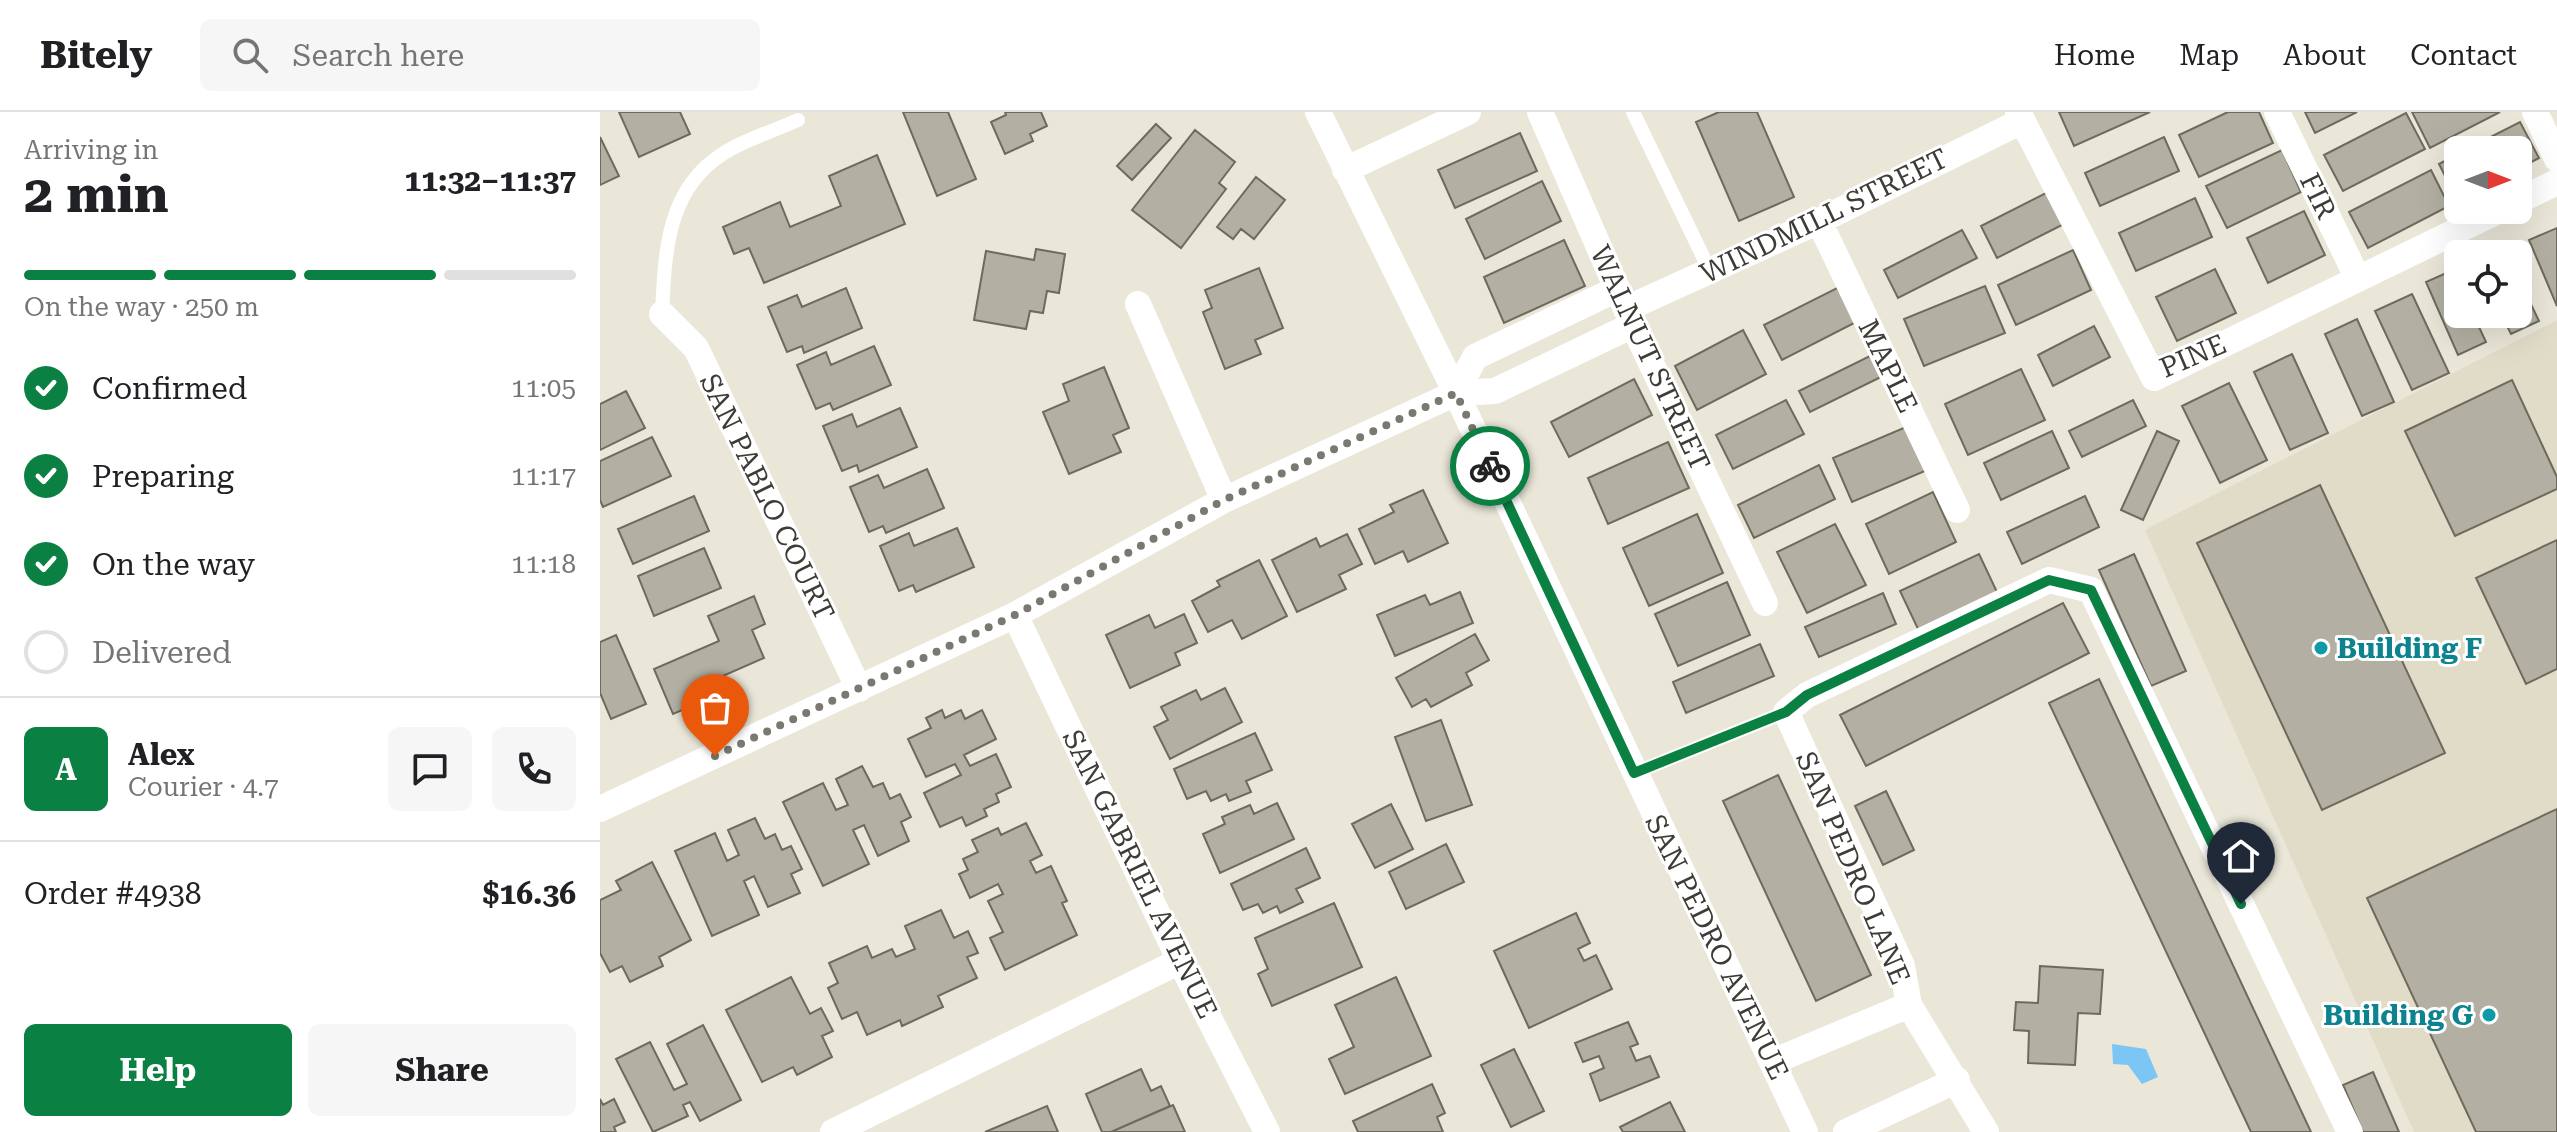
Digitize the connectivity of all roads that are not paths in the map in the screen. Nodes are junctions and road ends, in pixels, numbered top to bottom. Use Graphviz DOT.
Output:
graph roads {
  1 [pos="1318,112"];
  2 [pos="1468,112"];
  3 [pos="1540,112"];
  4 [pos="1633,112"];
  5 [pos="2277,112"];
  6 [pos="2535,112"];
  7 [pos="2020,116"];
  8 [pos="798,120"];
  9 [pos="2557,159"];
  10 [pos="1345,170"];
  11 [pos="2557,182"];
  12 [pos="2532,194"];
  13 [pos="1819,221"];
  14 [pos="2471,224"];
  15 [pos="1710,271"];
  16 [pos="2358,279"];
  17 [pos="1138,304"];
  18 [pos="1625,308"];
  19 [pos="662,314"];
  20 [pos="1456,393"];
  21 [pos="1224,500"];
  22 [pos="1957,510"];
  23 [pos="1765,603"];
  24 [pos="1015,615"];
  25 [pos="859,689"];
  26 [pos="1786,712"];
  27 [pos="1634,773"];
  28 [pos="600,809"];
  29 [pos="1180,961"];
  30 [pos="1909,1005"];
  31 [pos="1772,1062"];
  32 [pos="1957,1080"];
  33 [pos="833,1132"];
  34 [pos="1267,1132"];
  35 [pos="1805,1132"];
  36 [pos="1846,1132"];
  37 [pos="1986,1132"];
  38 [pos="2350,1132"];
  1 -- 10 [label="street, SAN PEDRO AVENUE"];
  2 -- 10 [label="street"];
  3 -- 18 [label="street, WALNUT STREET"];
  4 -- 15 [label="lane"];
  5 -- 16 [label="street, FIR"];
  6 -- 9 [label="street"];
  7 -- 13 [label="street, WINDMILL STREET"];
  7 -- 16 [label="street, PINE"];
  8 -- 19 [label="lane"];
  10 -- 20 [label="street, SAN PEDRO AVENUE"];
  11 -- 12 [label="street"];
  13 -- 15 [label="street, WINDMILL STREET"];
  13 -- 22 [label="street, MAPLE"];
  14 -- 16 [label="street, PINE"];
  15 -- 18 [label="street, WINDMILL STREET"];
  17 -- 21 [label="street"];
  18 -- 20 [label="street, WINDMILL STREET"];
  18 -- 20 [label="street, WINDMILL STREET"];
  18 -- 23 [label="street, WALNUT STREET"];
  19 -- 25 [label="street, SAN PABLO COURT"];
  20 -- 21 [label="street"];
  20 -- 27 [label="street, SAN PEDRO AVENUE"];
  21 -- 24 [label="street"];
  24 -- 25 [label="street"];
  24 -- 29 [label="street, SAN GABRIEL AVENUE"];
  25 -- 28 [label="street"];
  26 -- 27 [label="lane"];
  26 -- 30 [label="street, SAN PEDRO LANE"];
  26 -- 38 [label="street"];
  27 -- 31 [label="street, SAN PEDRO AVENUE"];
  29 -- 33 [label="street"];
  29 -- 34 [label="street, SAN GABRIEL AVENUE"];
  30 -- 31 [label="street, SAN PEDRO LANE"];
  30 -- 32 [label="street, SAN PEDRO LANE"];
  31 -- 35 [label="street, SAN PEDRO AVENUE"];
  32 -- 36 [label="street"];
  32 -- 37 [label="street, SAN PEDRO LANE"];
}
